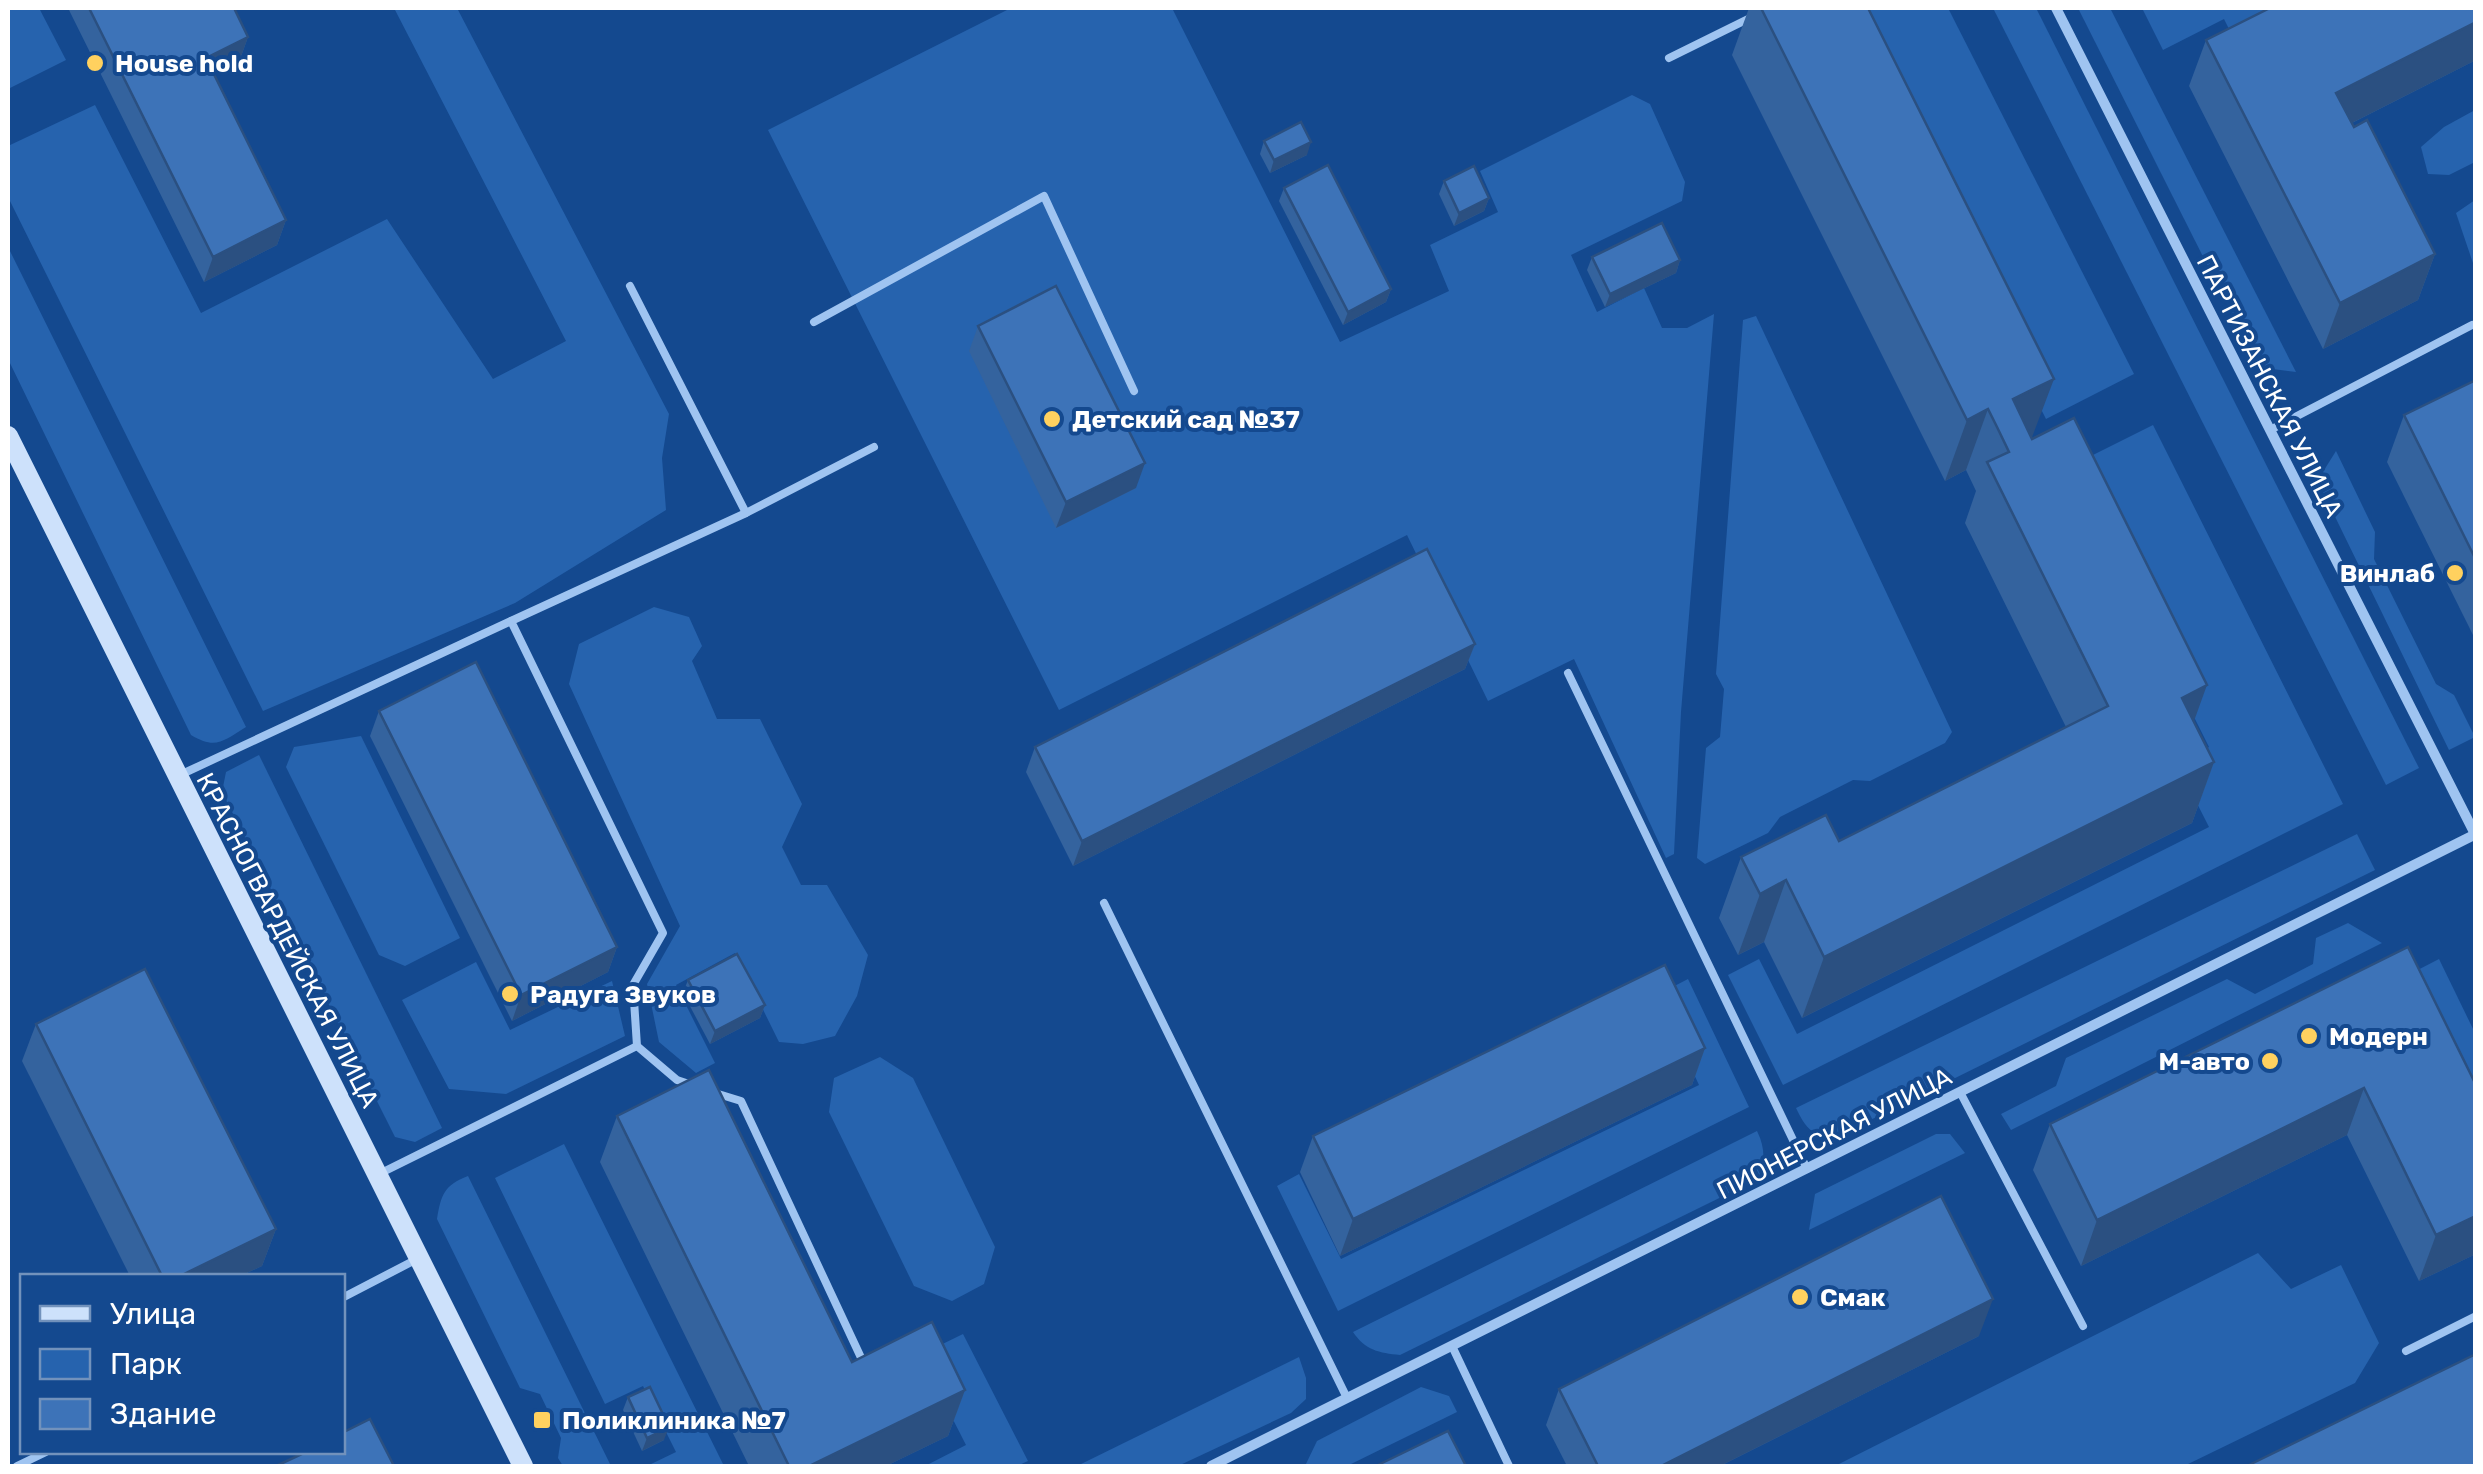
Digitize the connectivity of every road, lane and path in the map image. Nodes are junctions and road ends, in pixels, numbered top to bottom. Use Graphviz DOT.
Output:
graph roads {
  1 [pos="2056,8"];
  2 [pos="1754,16"];
  3 [pos="1669,58"];
  4 [pos="630,286"];
  5 [pos="814,322"];
  6 [pos="2472,325"];
  7 [pos="1134,391"];
  8 [pos="2270,430"];
  9 [pos="8,436"];
  10 [pos="874,446"];
  11 [pos="746,513"];
  12 [pos="511,621"];
  13 [pos="1568,672"];
  14 [pos="178,776"];
  15 [pos="2475,835"];
  16 [pos="1104,904"];
  17 [pos="636,1046"];
  18 [pos="1960,1092"];
  19 [pos="1806,1168"];
  20 [pos="377,1175"];
  21 [pos="419,1258"];
  22 [pos="345,1296"];
  23 [pos="2476,1316"];
  24 [pos="2082,1326"];
  25 [pos="1452,1346"];
  26 [pos="2406,1351"];
  27 [pos="864,1364"];
  28 [pos="1347,1398"];
  29 [pos="42,1454"];
  30 [pos="17,1466"];
  31 [pos="523,1466"];
  32 [pos="1211,1466"];
  33 [pos="1509,1466"];
  1 -- 8 [label="street, ПАРТИЗАНСКАЯ УЛИЦА"];
  2 -- 3 [label="lane"];
  4 -- 11 [label="lane"];
  5 -- 7 [label="lane"];
  6 -- 8 [label="lane"];
  8 -- 15 [label="street, ПАРТИЗАНСКАЯ УЛИЦА"];
  9 -- 14 [label="street, КРАСНОГВАРДЕЙСКАЯ УЛИЦА"];
  10 -- 11 [label="lane"];
  11 -- 12 [label="lane"];
  12 -- 14 [label="lane"];
  12 -- 17 [label="lane"];
  13 -- 19 [label="lane"];
  14 -- 20 [label="street, КРАСНОГВАРДЕЙСКАЯ УЛИЦА"];
  15 -- 18 [label="street, ПИОНЕРСКАЯ УЛИЦА"];
  16 -- 28 [label="lane"];
  17 -- 20 [label="lane"];
  17 -- 27 [label="lane"];
  18 -- 19 [label="street, ПИОНЕРСКАЯ УЛИЦА"];
  18 -- 24 [label="lane"];
  19 -- 25 [label="street, ПИОНЕРСКАЯ УЛИЦА"];
  20 -- 21 [label="street, КРАСНОГВАРДЕЙСКАЯ УЛИЦА"];
  21 -- 22 [label="lane"];
  21 -- 31 [label="street, КРАСНОГВАРДЕЙСКАЯ УЛИЦА"];
  23 -- 26 [label="lane"];
  25 -- 28 [label="street, ПИОНЕРСКАЯ УЛИЦА"];
  25 -- 33 [label="lane"];
  28 -- 32 [label="street, ПИОНЕРСКАЯ УЛИЦА"];
  29 -- 30 [label="lane"];
}
